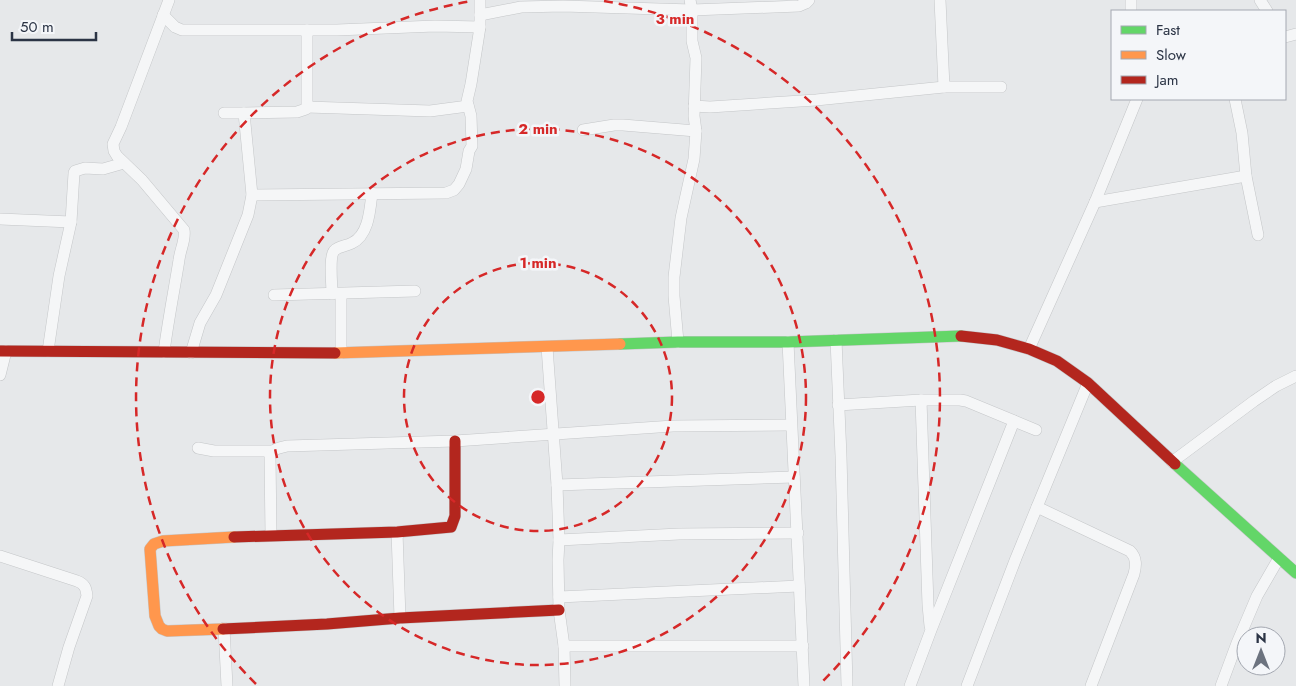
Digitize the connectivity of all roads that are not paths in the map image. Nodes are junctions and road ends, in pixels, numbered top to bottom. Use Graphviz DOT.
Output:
graph roads {
  1 [pos="169,0"];
  2 [pos="480,0"];
  3 [pos="809,0"];
  4 [pos="940,0"];
  5 [pos="691,5"];
  6 [pos="163,14"];
  7 [pos="480,21"];
  8 [pos="307,30"];
  9 [pos="944,87"];
  10 [pos="1001,87"];
  11 [pos="1137,100"];
  12 [pos="1235,100"];
  13 [pos="468,106"];
  14 [pos="694,106"];
  15 [pos="307,107"];
  16 [pos="224,113"];
  17 [pos="244,113"];
  18 [pos="583,130"];
  19 [pos="696,131"];
  20 [pos="124,163"];
  21 [pos="1246,176"];
  22 [pos="372,193"];
  23 [pos="252,196"];
  24 [pos="1095,202"];
  25 [pos="0,220"];
  26 [pos="71,222"];
  27 [pos="1258,235"];
  28 [pos="415,291"];
  29 [pos="336,294"];
  30 [pos="274,295"];
  31 [pos="836,340"];
  32 [pos="678,342"];
  33 [pos="788,342"];
  34 [pos="547,347"];
  35 [pos="1028,349"];
  36 [pos="3,351"];
  37 [pos="48,351"];
  38 [pos="164,352"];
  39 [pos="191,352"];
  40 [pos="341,352"];
  41 [pos="0,375"];
  42 [pos="1296,376"];
  43 [pos="1088,383"];
  44 [pos="921,400"];
  45 [pos="838,404"];
  46 [pos="1014,421"];
  47 [pos="792,425"];
  48 [pos="1036,430"];
  49 [pos="554,434"];
  50 [pos="455,441"];
  51 [pos="198,448"];
  52 [pos="272,451"];
  53 [pos="1172,462"];
  54 [pos="794,477"];
  55 [pos="557,485"];
  56 [pos="1036,507"];
  57 [pos="397,532"];
  58 [pos="798,533"];
  59 [pos="271,534"];
  60 [pos="559,540"];
  61 [pos="0,556"];
  62 [pos="1279,558"];
  63 [pos="1296,573"];
  64 [pos="800,586"];
  65 [pos="560,596"];
  66 [pos="560,610"];
  67 [pos="400,618"];
  68 [pos="224,628"];
  69 [pos="931,630"];
  70 [pos="564,646"];
  71 [pos="803,646"];
  72 [pos="58,686"];
  73 [pos="227,686"];
  74 [pos="564,686"];
  75 [pos="804,686"];
  76 [pos="847,686"];
  77 [pos="910,686"];
  78 [pos="967,686"];
  79 [pos="1091,686"];
  80 [pos="1221,686"];
  1 -- 6 [label="street"];
  2 -- 7 [label="street"];
  3 -- 5 [label="street"];
  4 -- 9 [label="street"];
  5 -- 7 [label="street"];
  5 -- 14 [label="street"];
  6 -- 8 [label="street"];
  6 -- 20 [label="street"];
  7 -- 8 [label="street"];
  7 -- 13 [label="street"];
  8 -- 15 [label="street"];
  9 -- 10 [label="street"];
  9 -- 14 [label="street"];
  11 -- 24 [label="street"];
  12 -- 21 [label="street"];
  13 -- 15 [label="street"];
  13 -- 22 [label="street"];
  14 -- 19 [label="street"];
  15 -- 17 [label="street"];
  16 -- 17 [label="street"];
  17 -- 23 [label="street"];
  18 -- 19 [label="street"];
  19 -- 32 [label="street"];
  20 -- 26 [label="street"];
  20 -- 38 [label="street"];
  21 -- 24 [label="street"];
  21 -- 27 [label="street"];
  22 -- 23 [label="street"];
  22 -- 29 [label="street"];
  23 -- 39 [label="street"];
  24 -- 35 [label="street"];
  25 -- 26 [label="street"];
  26 -- 37 [label="street"];
  28 -- 29 [label="street"];
  29 -- 30 [label="street"];
  29 -- 40 [label="street"];
  31 -- 33 [label="main road"];
  31 -- 35 [label="main road"];
  31 -- 45 [label="street"];
  32 -- 33 [label="main road"];
  32 -- 34 [label="main road"];
  33 -- 47 [label="street"];
  34 -- 40 [label="main road"];
  34 -- 49 [label="street"];
  35 -- 43 [label="main road"];
  36 -- 37 [label="main road"];
  36 -- 41 [label="street"];
  37 -- 38 [label="main road"];
  38 -- 39 [label="main road"];
  39 -- 40 [label="main road"];
  42 -- 53 [label="street"];
  43 -- 53 [label="main road"];
  43 -- 56 [label="street"];
  44 -- 45 [label="street"];
  44 -- 46 [label="street"];
  44 -- 69 [label="street"];
  45 -- 76 [label="street"];
  46 -- 48 [label="street"];
  46 -- 69 [label="street"];
  47 -- 49 [label="street"];
  47 -- 54 [label="street"];
  49 -- 50 [label="street"];
  49 -- 55 [label="street"];
  50 -- 52 [label="street"];
  50 -- 57 [label="main road"];
  51 -- 52 [label="street"];
  52 -- 59 [label="street"];
  53 -- 62 [label="main road"];
  54 -- 55 [label="street"];
  54 -- 58 [label="street"];
  55 -- 60 [label="street"];
  56 -- 78 [label="street"];
  56 -- 79 [label="street"];
  57 -- 59 [label="main road"];
  57 -- 67 [label="street"];
  58 -- 60 [label="street"];
  58 -- 64 [label="street"];
  59 -- 68 [label="main road"];
  60 -- 65 [label="street"];
  61 -- 72 [label="street"];
  62 -- 63 [label="main road"];
  62 -- 80 [label="street"];
  64 -- 65 [label="street"];
  64 -- 71 [label="street"];
  65 -- 66 [label="street"];
  66 -- 67 [label="main road"];
  66 -- 70 [label="street"];
  67 -- 68 [label="main road"];
  68 -- 73 [label="street"];
  69 -- 77 [label="street"];
  70 -- 71 [label="street"];
  70 -- 74 [label="street"];
  71 -- 75 [label="street"];
}
